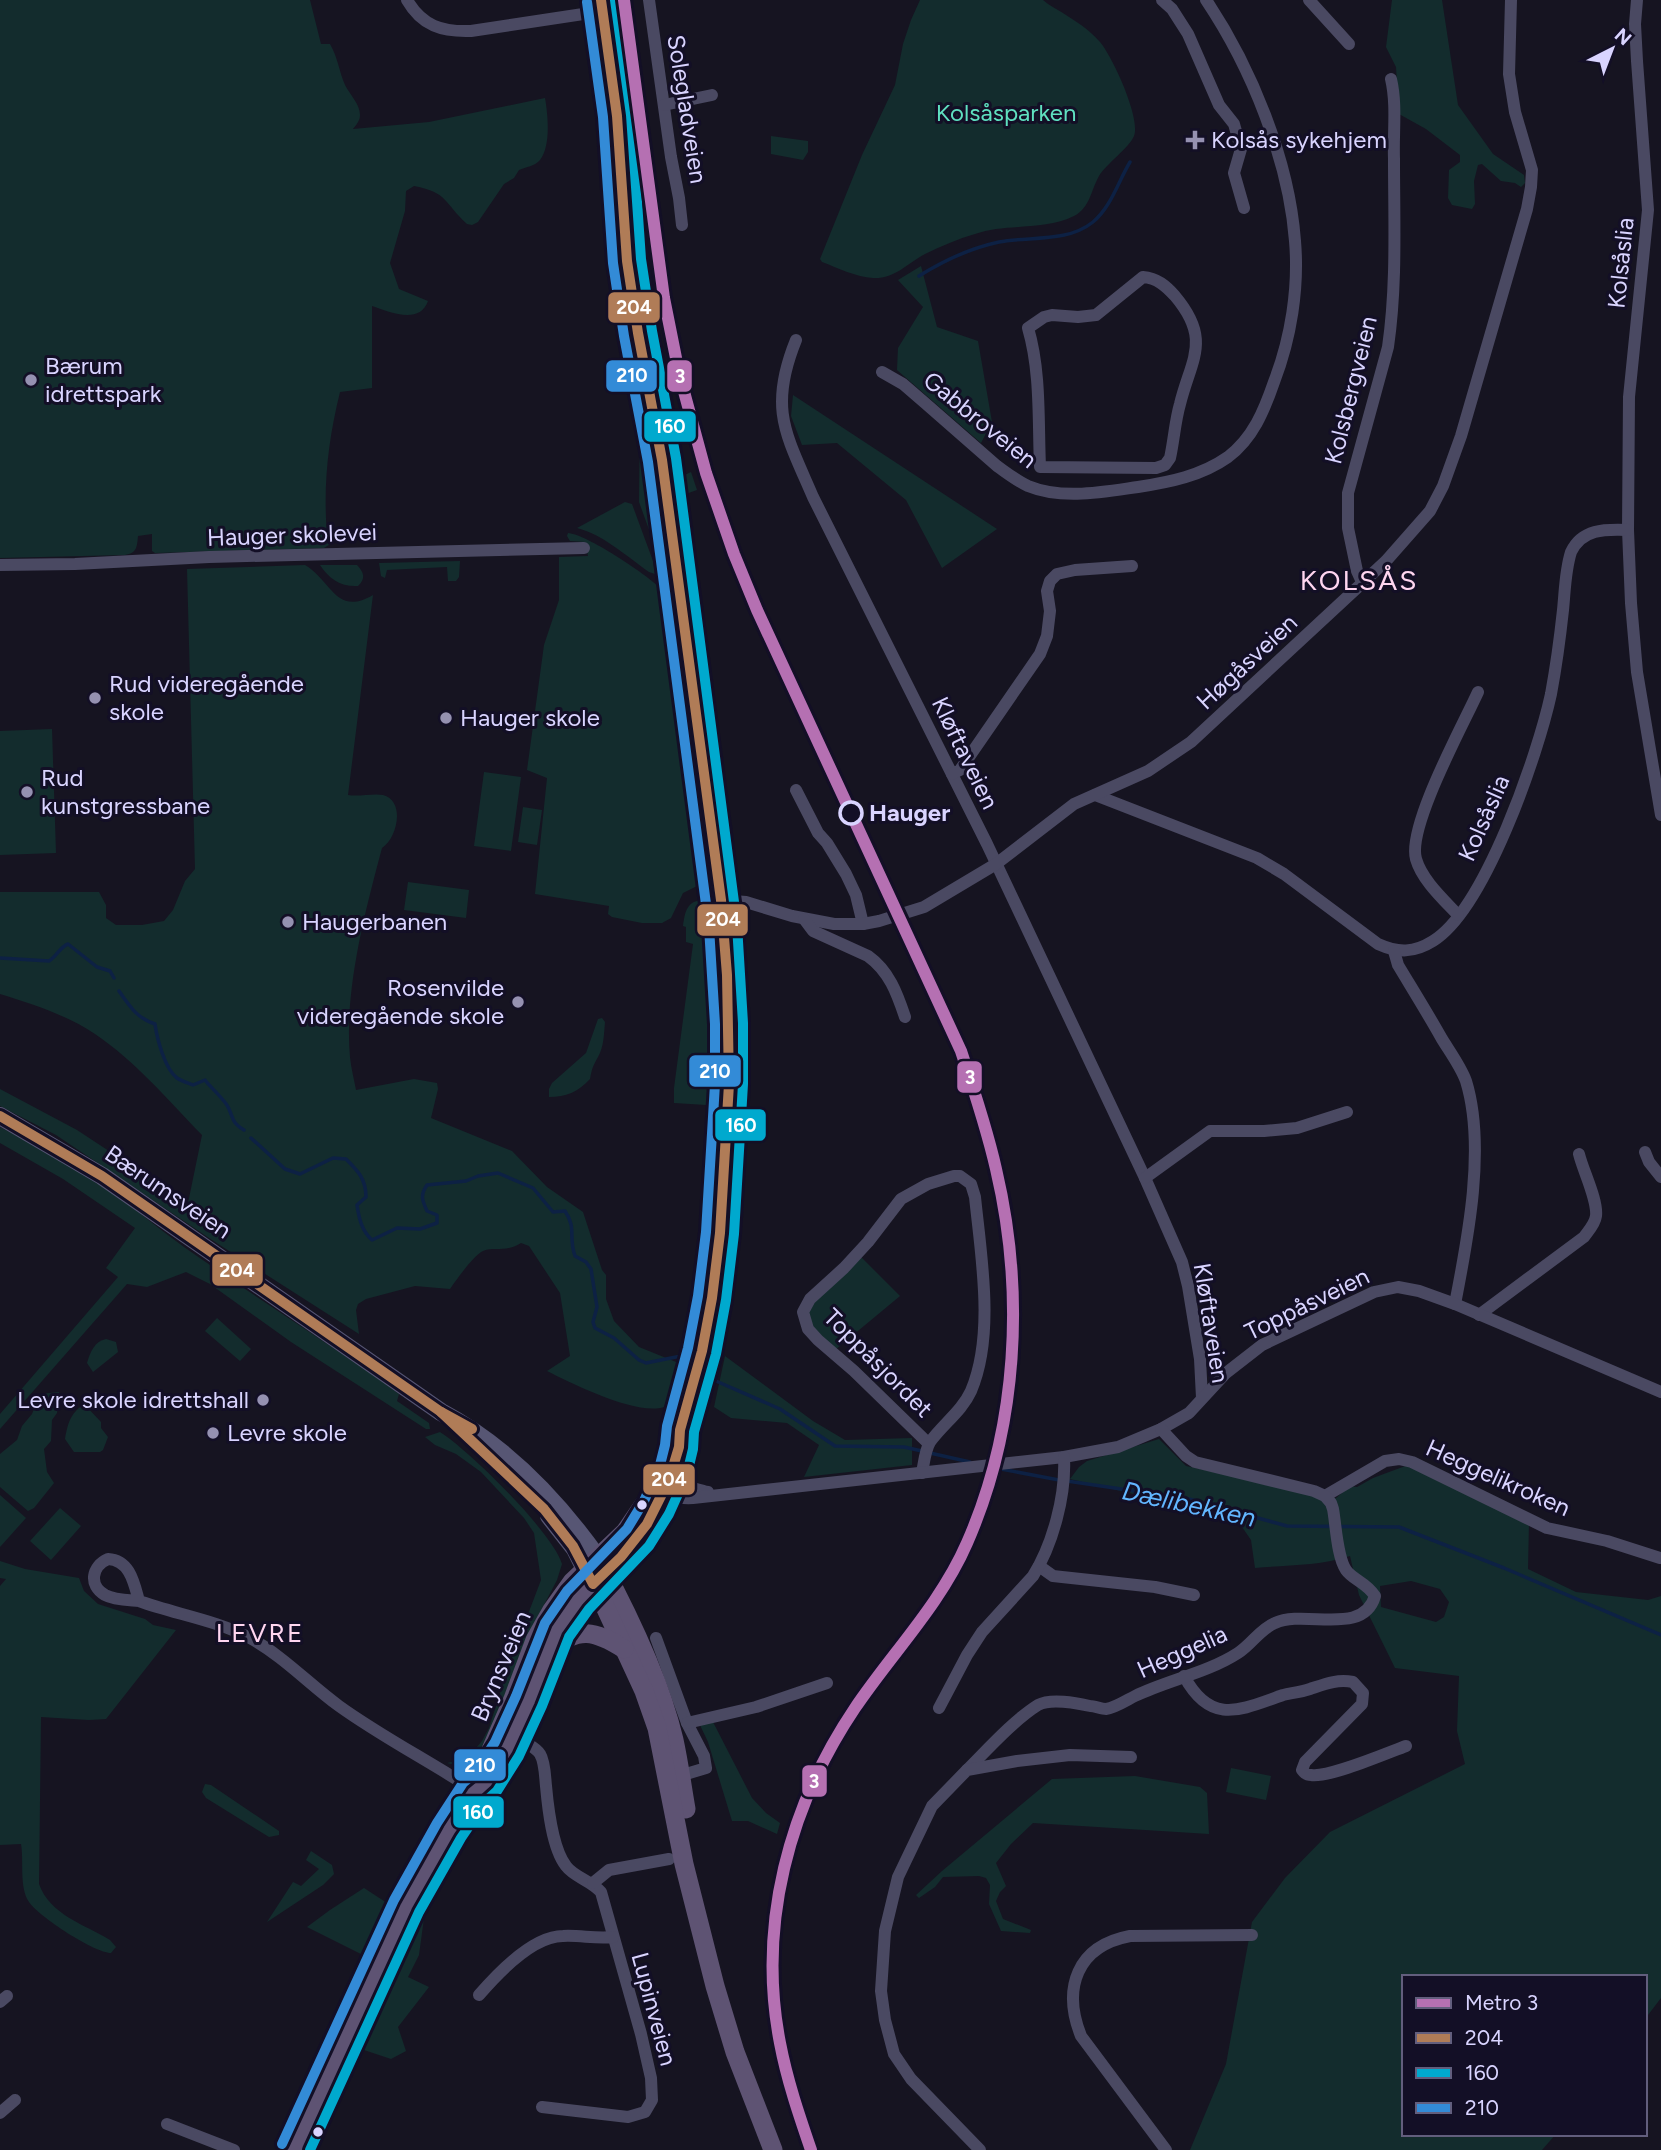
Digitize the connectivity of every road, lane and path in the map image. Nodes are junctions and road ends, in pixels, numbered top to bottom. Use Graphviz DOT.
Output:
graph roads {
  1 [pos="407,0"];
  2 [pos="649,0"];
  3 [pos="1162,0"];
  4 [pos="1206,0"];
  5 [pos="1309,0"];
  6 [pos="1511,0"];
  7 [pos="1637,0"];
  8 [pos="602,6"];
  9 [pos="1349,44"];
  10 [pos="1391,79"];
  11 [pos="712,95"];
  12 [pos="664,105"];
  13 [pos="1244,208"];
  14 [pos="682,225"];
  15 [pos="796,340"];
  16 [pos="882,372"];
  17 [pos="1040,467"];
  18 [pos="1038,489"];
  19 [pos="1628,530"];
  20 [pos="584,548"];
  21 [pos="0,565"];
  22 [pos="1132,566"];
  23 [pos="1362,582"];
  24 [pos="1478,692"];
  25 [pos="952,774"];
  26 [pos="796,790"];
  27 [pos="1095,795"];
  28 [pos="1661,815"];
  29 [pos="996,864"];
  30 [pos="721,900"];
  31 [pos="1458,915"];
  32 [pos="804,919"];
  33 [pos="863,923"];
  34 [pos="1394,951"];
  35 [pos="905,1017"];
  36 [pos="1347,1112"];
  37 [pos="0,1116"];
  38 [pos="1646,1152"];
  39 [pos="1579,1154"];
  40 [pos="1661,1177"];
  41 [pos="1144,1178"];
  42 [pos="1455,1304"];
  43 [pos="1479,1315"];
  44 [pos="1661,1392"];
  45 [pos="1202,1398"];
  46 [pos="1161,1429"];
  47 [pos="929,1444"];
  48 [pos="1064,1457"];
  49 [pos="922,1473"];
  50 [pos="661,1486"];
  51 [pos="1328,1499"];
  52 [pos="1660,1558"];
  53 [pos="1039,1566"];
  54 [pos="595,1571"];
  55 [pos="1194,1595"];
  56 [pos="139,1601"];
  57 [pos="656,1638"];
  58 [pos="624,1649"];
  59 [pos="549,1650"];
  60 [pos="1184,1676"];
  61 [pos="827,1683"];
  62 [pos="939,1708"];
  63 [pos="687,1723"];
  64 [pos="507,1734"];
  65 [pos="1406,1746"];
  66 [pos="1130,1757"];
  67 [pos="967,1770"];
  68 [pos="674,1777"];
  69 [pos="475,1791"];
  70 [pos="669,1858"];
  71 [pos="593,1883"];
  72 [pos="1252,1936"];
  73 [pos="613,1937"];
  74 [pos="479,1995"];
  75 [pos="16,2100"];
  76 [pos="542,2107"];
  77 [pos="0,2113"];
  78 [pos="167,2124"];
  79 [pos="234,2150"];
  80 [pos="295,2150"];
  81 [pos="774,2150"];
  82 [pos="980,2150"];
  83 [pos="1166,2150"];
  1 -- 8 [label="street"];
  2 -- 12 [label="street, Solegladveien"];
  3 -- 13 [label="street"];
  4 -- 18 [label="street, Gabbroveien"];
  5 -- 9 [label="street"];
  6 -- 23 [label="street, Høgåsveien"];
  7 -- 19 [label="street, Kolsåslia"];
  8 -- 30 [label="main road, Brynsveien"];
  10 -- 23 [label="street, Kolsbergveien"];
  11 -- 12 [label="street"];
  12 -- 14 [label="street, Solegladveien"];
  15 -- 25 [label="street, Kløftaveien"];
  16 -- 18 [label="street, Gabbroveien"];
  17 -- 17 [label="street"];
  17 -- 18 [label="street"];
  19 -- 28 [label="street, Kolsåslia"];
  19 -- 31 [label="street, Kolsåslia"];
  20 -- 21 [label="street, Hauger skolevei"];
  22 -- 25 [label="street"];
  23 -- 27 [label="street, Høgåsveien"];
  24 -- 31 [label="street, Kolsåslia"];
  25 -- 29 [label="street, Kløftaveien"];
  26 -- 33 [label="street"];
  27 -- 29 [label="street, Høgåsveien"];
  27 -- 34 [label="street"];
  29 -- 33 [label="street, Høgåsveien"];
  29 -- 41 [label="street, Kløftaveien"];
  30 -- 32 [label="street, Høgåsveien"];
  30 -- 50 [label="main road, Brynsveien"];
  31 -- 34 [label="street, Kolsåslia"];
  32 -- 33 [label="street, Høgåsveien"];
  32 -- 35 [label="street, Høgåsveien"];
  34 -- 42 [label="street"];
  36 -- 41 [label="street"];
  37 -- 54 [label="main road, Bærumsveien"];
  38 -- 40 [label="street"];
  39 -- 43 [label="street"];
  41 -- 45 [label="street, Kløftaveien"];
  42 -- 43 [label="street, Toppåsveien"];
  42 -- 45 [label="street, Toppåsveien"];
  43 -- 44 [label="street, Toppåsveien"];
  45 -- 46 [label="street, Toppåsveien"];
  46 -- 48 [label="street, Toppåsveien"];
  46 -- 51 [label="street"];
  47 -- 47 [label="street, Toppåsjordet"];
  47 -- 49 [label="street, Toppåsjordet"];
  48 -- 49 [label="street, Toppåsveien"];
  48 -- 53 [label="street"];
  49 -- 50 [label="street, Toppåsveien"];
  50 -- 54 [label="main road, Brynsveien"];
  51 -- 52 [label="street, Heggelikroken"];
  51 -- 60 [label="street, Heggelia"];
  53 -- 55 [label="street"];
  53 -- 62 [label="street"];
  54 -- 58 [label="main road, Bærumsveien"];
  54 -- 59 [label="main road, Brynsveien"];
  54 -- 64 [label="main road, Brynsveien"];
  54 -- 68 [label="main road, Bærumsveien"];
  56 -- 69 [label="street"];
  57 -- 63 [label="street"];
  58 -- 59 [label="main road"];
  58 -- 68 [label="main road, Bærumsveien"];
  59 -- 64 [label="main road, Brynsveien"];
  60 -- 65 [label="street"];
  60 -- 67 [label="street, Heggelia"];
  61 -- 63 [label="street"];
  63 -- 68 [label="street"];
  64 -- 69 [label="main road, Brynsveien"];
  64 -- 71 [label="street"];
  66 -- 67 [label="street"];
  67 -- 82 [label="street, Heggelia"];
  68 -- 81 [label="main road, Bærumsveien"];
  69 -- 80 [label="main road, Brynsveien"];
  70 -- 71 [label="street"];
  71 -- 73 [label="street, Lupinveien"];
  72 -- 83 [label="street"];
  73 -- 74 [label="street, Lupinveien"];
  73 -- 76 [label="street, Lupinveien"];
  75 -- 77 [label="street"];
  78 -- 79 [label="street"];
}
